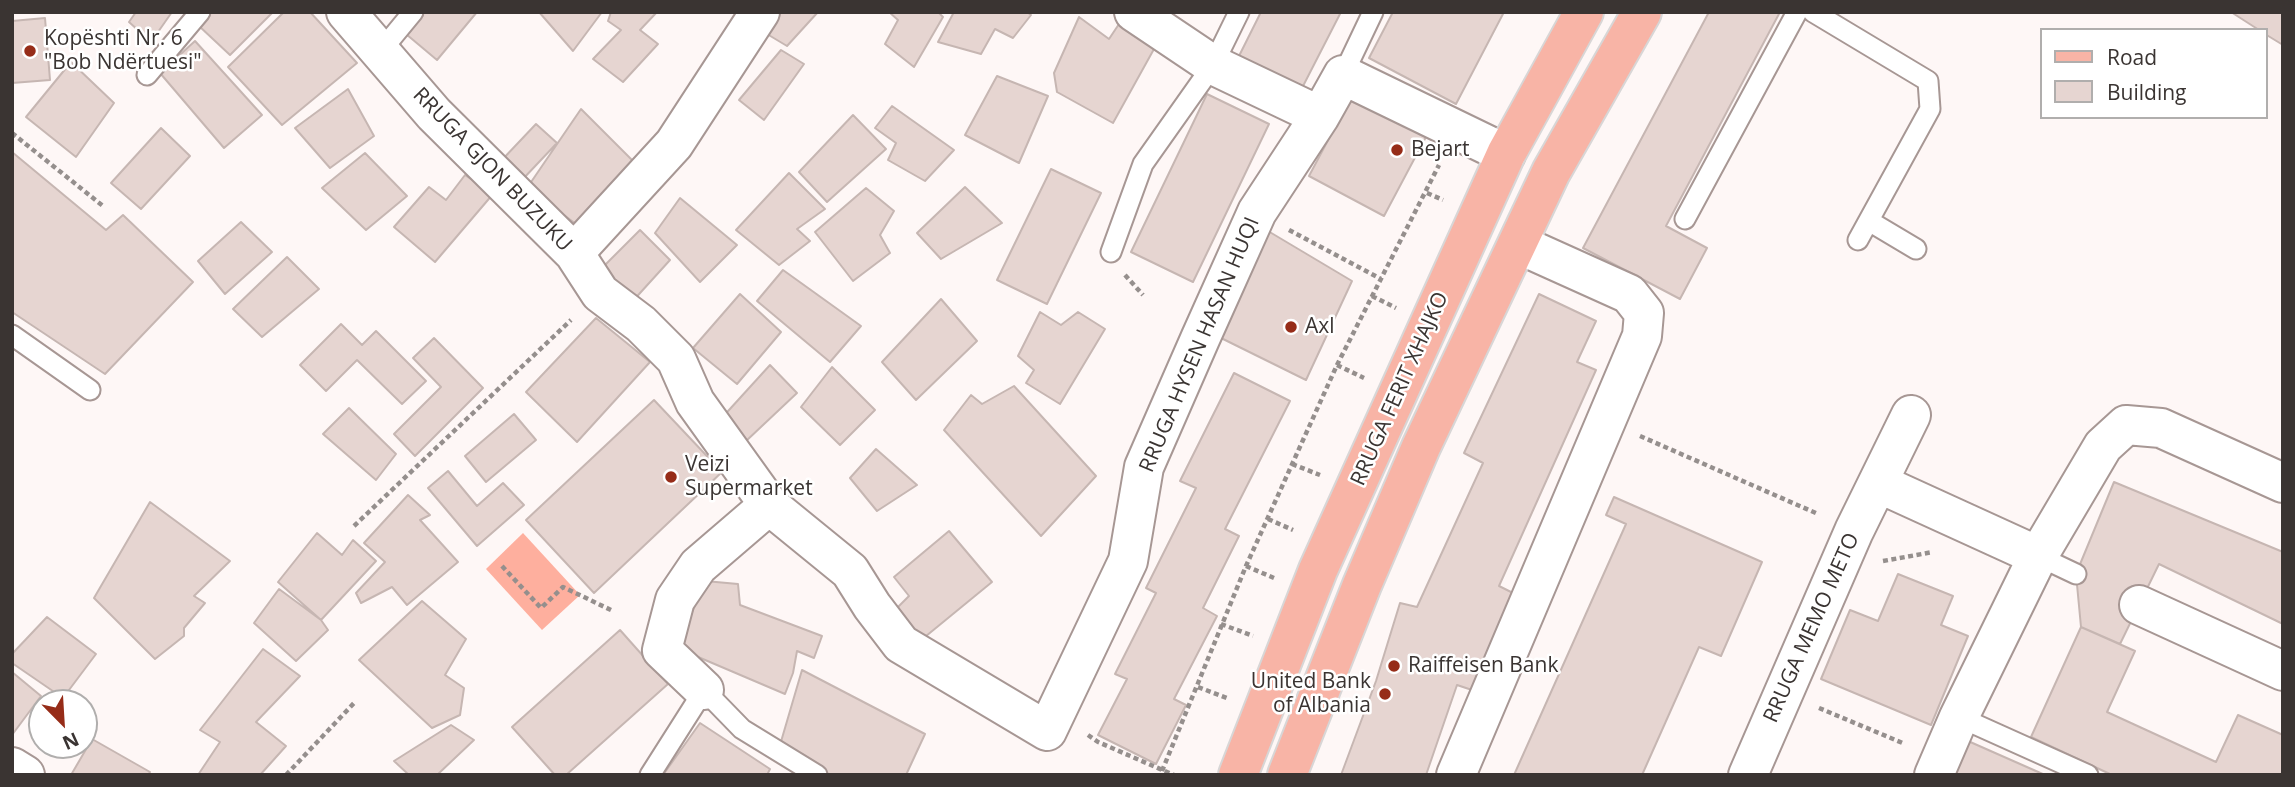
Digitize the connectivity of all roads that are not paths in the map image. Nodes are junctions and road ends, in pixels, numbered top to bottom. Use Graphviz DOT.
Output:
graph roads {
  1 [pos="200,12"];
  2 [pos="346,12"];
  3 [pos="414,12"];
  4 [pos="760,12"];
  5 [pos="1134,12"];
  6 [pos="1240,12"];
  7 [pos="1373,12"];
  8 [pos="1584,12"];
  9 [pos="1642,12"];
  10 [pos="1797,12"];
  11 [pos="1813,12"];
  12 [pos="380,52"];
  13 [pos="1213,65"];
  14 [pos="148,75"];
  15 [pos="1343,75"];
  16 [pos="1320,116"];
  17 [pos="1506,154"];
  18 [pos="1685,219"];
  19 [pos="1869,221"];
  20 [pos="1858,240"];
  21 [pos="1518,244"];
  22 [pos="1916,249"];
  23 [pos="1111,252"];
  24 [pos="574,253"];
  25 [pos="12,335"];
  26 [pos="90,390"];
  27 [pos="1911,415"];
  28 [pos="1878,483"];
  29 [pos="2283,483"];
  30 [pos="769,505"];
  31 [pos="2038,556"];
  32 [pos="2076,574"];
  33 [pos="2139,605"];
  34 [pos="2283,671"];
  35 [pos="704,690"];
  36 [pos="1959,717"];
  37 [pos="1052,721"];
  38 [pos="12,767"];
  39 [pos="1938,767"];
  40 [pos="25,775"];
  41 [pos="650,775"];
  42 [pos="817,775"];
  43 [pos="1238,775"];
  44 [pos="1287,775"];
  45 [pos="1456,775"];
  46 [pos="1748,775"];
  47 [pos="2088,775"];
  1 -- 14 [label="lane"];
  2 -- 12 [label="street, RRUGA GJON BUZUKU"];
  3 -- 12 [label="lane"];
  4 -- 24 [label="street"];
  5 -- 13 [label="street"];
  6 -- 13 [label="lane"];
  7 -- 15 [label="lane, RRUGA HYSEN HASAN HUQI"];
  8 -- 17 [label="main road, RRUGA FERIT XHAJKO"];
  9 -- 21 [label="main road, RRUGA FERIT XHAJKO"];
  10 -- 18 [label="lane"];
  11 -- 19 [label="lane"];
  12 -- 24 [label="street, RRUGA GJON BUZUKU"];
  13 -- 16 [label="street"];
  13 -- 23 [label="lane"];
  15 -- 16 [label="street, RRUGA HYSEN HASAN HUQI"];
  15 -- 17 [label="street"];
  16 -- 37 [label="street, RRUGA HYSEN HASAN HUQI"];
  17 -- 43 [label="main road, RRUGA FERIT XHAJKO"];
  19 -- 20 [label="lane"];
  19 -- 22 [label="lane"];
  21 -- 44 [label="main road, RRUGA FERIT XHAJKO"];
  21 -- 45 [label="street"];
  24 -- 30 [label="street, RRUGA GJON BUZUKU"];
  25 -- 26 [label="lane"];
  27 -- 28 [label="street, RRUGA MEMO METO"];
  28 -- 31 [label="street"];
  28 -- 46 [label="street, RRUGA MEMO METO"];
  29 -- 31 [label="street"];
  30 -- 35 [label="street"];
  30 -- 37 [label="street, RRUGA GJON BUZUKU"];
  31 -- 32 [label="lane"];
  31 -- 36 [label="street"];
  33 -- 34 [label="street"];
  35 -- 41 [label="lane"];
  35 -- 42 [label="lane"];
  36 -- 39 [label="street"];
  36 -- 47 [label="lane"];
  38 -- 40 [label="street"];
}
